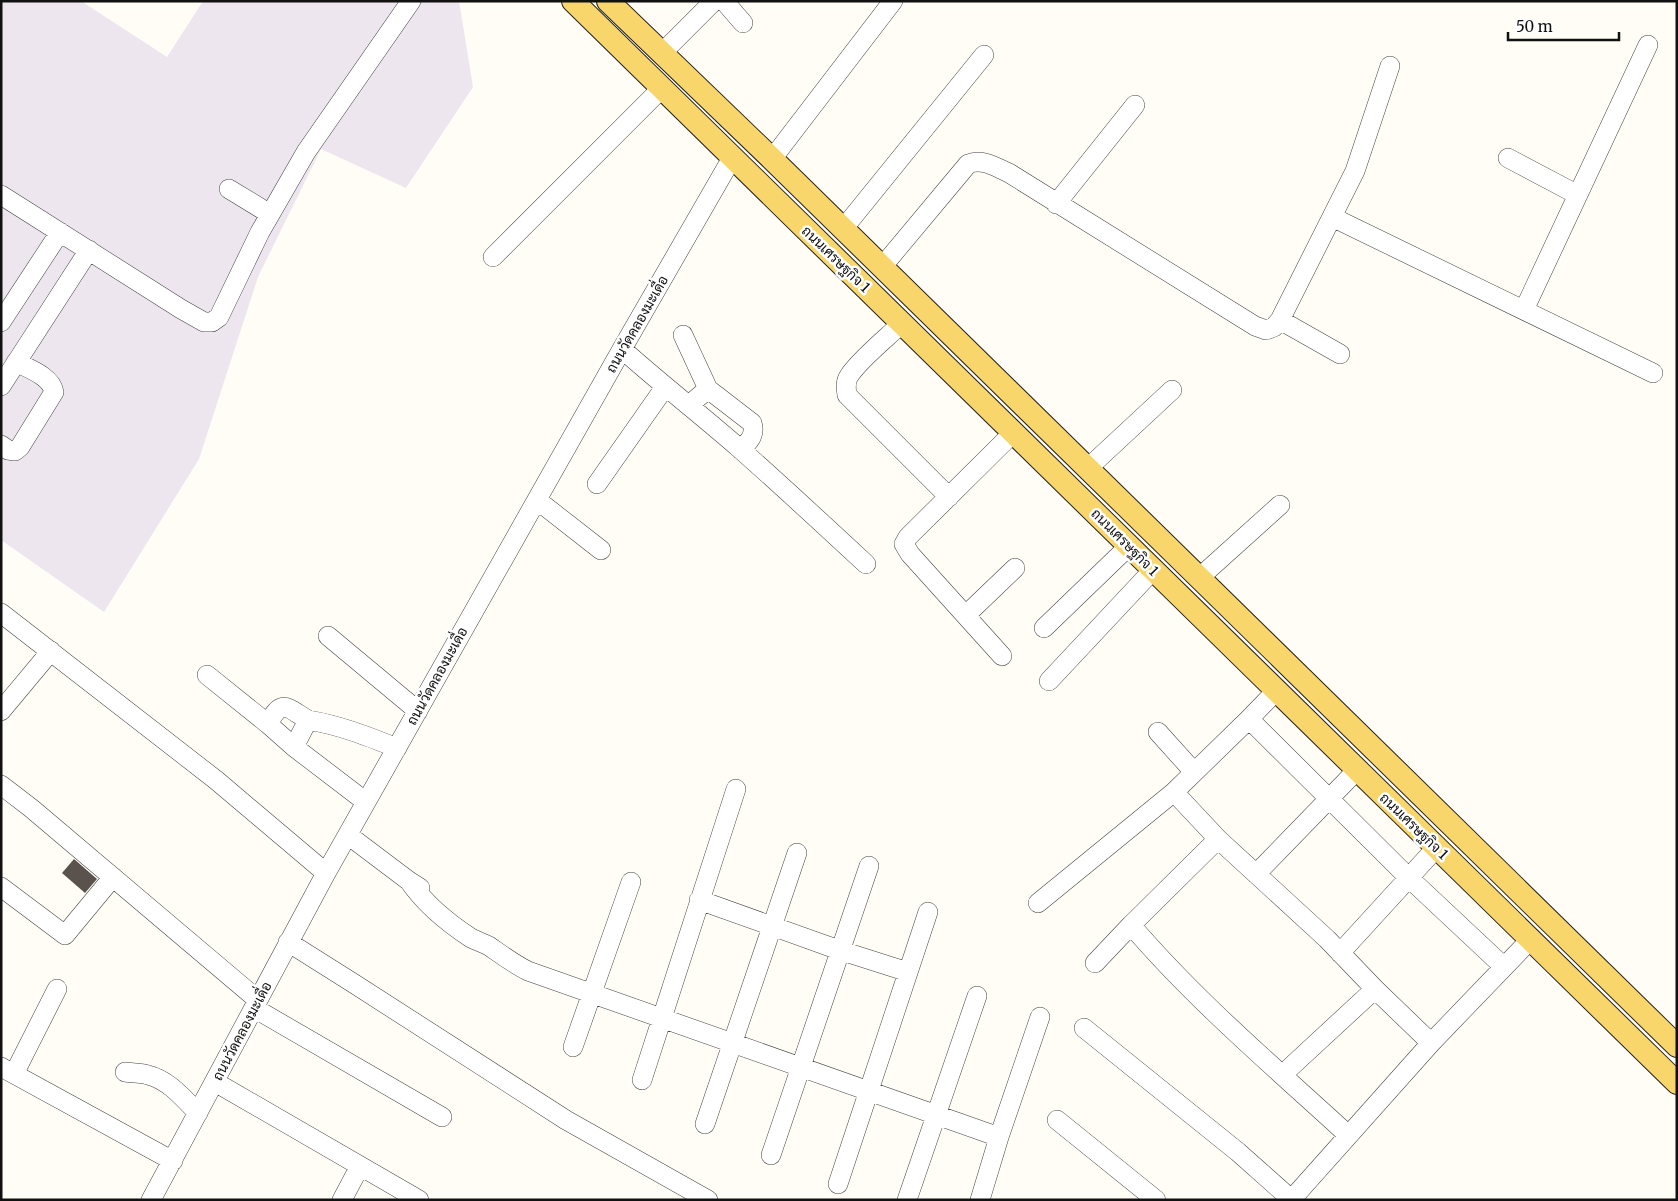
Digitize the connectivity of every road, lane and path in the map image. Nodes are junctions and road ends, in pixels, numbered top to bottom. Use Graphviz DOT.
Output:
graph roads {
  1 [pos="411,1"];
  2 [pos="573,1"];
  3 [pos="608,1"];
  4 [pos="714,1"];
  5 [pos="724,1"];
  6 [pos="893,1"];
  7 [pos="743,23"];
  8 [pos="1648,45"];
  9 [pos="662,53"];
  10 [pos="984,55"];
  11 [pos="1390,66"];
  12 [pos="662,88"];
  13 [pos="1135,105"];
  14 [pos="732,158"];
  15 [pos="1508,158"];
  16 [pos="772,159"];
  17 [pos="228,189"];
  18 [pos="1,195"];
  19 [pos="1578,195"];
  20 [pos="1056,204"];
  21 [pos="270,214"];
  22 [pos="1332,217"];
  23 [pos="843,229"];
  24 [pos="60,232"];
  25 [pos="89,250"];
  26 [pos="493,257"];
  27 [pos="882,267"];
  28 [pos="1524,310"];
  29 [pos="1280,320"];
  30 [pos="1,322"];
  31 [pos="902,323"];
  32 [pos="683,335"];
  33 [pos="622,348"];
  34 [pos="1340,354"];
  35 [pos="16,362"];
  36 [pos="1653,374"];
  37 [pos="3,380"];
  38 [pos="665,387"];
  39 [pos="708,389"];
  40 [pos="1172,390"];
  41 [pos="689,406"];
  42 [pos="1014,432"];
  43 [pos="1,446"];
  44 [pos="740,450"];
  45 [pos="1087,469"];
  46 [pos="597,484"];
  47 [pos="949,496"];
  48 [pos="538,500"];
  49 [pos="1280,505"];
  50 [pos="1129,546"];
  51 [pos="601,550"];
  52 [pos="866,564"];
  53 [pos="1015,568"];
  54 [pos="1153,570"];
  55 [pos="1199,578"];
  56 [pos="1,613"];
  57 [pos="966,615"];
  58 [pos="1044,628"];
  59 [pos="328,636"];
  60 [pos="51,651"];
  61 [pos="1002,656"];
  62 [pos="207,675"];
  63 [pos="1049,681"];
  64 [pos="1276,691"];
  65 [pos="1,711"];
  66 [pos="418,711"];
  67 [pos="1249,719"];
  68 [pos="308,720"];
  69 [pos="268,724"];
  70 [pos="1158,732"];
  71 [pos="294,747"];
  72 [pos="397,748"];
  73 [pos="1357,770"];
  74 [pos="1194,772"];
  75 [pos="1,785"];
  76 [pos="736,789"];
  77 [pos="1174,792"];
  78 [pos="1329,799"];
  79 [pos="366,802"];
  80 [pos="348,836"];
  81 [pos="1218,839"];
  82 [pos="1436,847"];
  83 [pos="797,853"];
  84 [pos="869,866"];
  85 [pos="326,873"];
  86 [pos="1256,874"];
  87 [pos="112,877"];
  88 [pos="1408,877"];
  89 [pos="631,882"];
  90 [pos="1,887"];
  91 [pos="699,900"];
  92 [pos="1038,903"];
  93 [pos="928,912"];
  94 [pos="1131,924"];
  95 [pos="772,927"];
  96 [pos="1531,939"];
  97 [pos="288,942"];
  98 [pos="839,950"];
  99 [pos="1340,953"];
  100 [pos="1096,963"];
  101 [pos="1504,967"];
  102 [pos="908,972"];
  103 [pos="57,989"];
  104 [pos="1375,989"];
  105 [pos="593,993"];
  106 [pos="977,996"];
  107 [pos="256,1004"];
  108 [pos="1040,1016"];
  109 [pos="661,1018"];
  110 [pos="1084,1028"];
  111 [pos="733,1043"];
  112 [pos="1431,1043"];
  113 [pos="1677,1046"];
  114 [pos="573,1047"];
  115 [pos="800,1068"];
  116 [pos="8,1071"];
  117 [pos="125,1072"];
  118 [pos="1282,1075"];
  119 [pos="642,1080"];
  120 [pos="215,1082"];
  121 [pos="1677,1083"];
  122 [pos="869,1091"];
  123 [pos="198,1113"];
  124 [pos="936,1114"];
  125 [pos="442,1117"];
  126 [pos="1057,1120"];
  127 [pos="705,1124"];
  128 [pos="1348,1135"];
  129 [pos="999,1137"];
  130 [pos="771,1155"];
  131 [pos="173,1161"];
  132 [pos="360,1166"];
  133 [pos="838,1184"];
  134 [pos="151,1200"];
  135 [pos="342,1200"];
  136 [pos="419,1200"];
  137 [pos="708,1200"];
  138 [pos="907,1200"];
  139 [pos="980,1200"];
  140 [pos="1156,1200"];
  141 [pos="1292,1200"];
  1 -- 21 [label="street"];
  2 -- 12 [label="main road, ถนนเศรษฐกิจ 1"];
  3 -- 9 [label="main road, ถนนเศรษฐกิจ 1"];
  4 -- 9 [label="street"];
  5 -- 7 [label="street"];
  6 -- 16 [label="street"];
  8 -- 19 [label="street"];
  9 -- 16 [label="main road, ถนนเศรษฐกิจ 1"];
  10 -- 23 [label="street"];
  11 -- 22 [label="street"];
  12 -- 14 [label="main road, ถนนเศรษฐกิจ 1"];
  12 -- 26 [label="street"];
  13 -- 20 [label="street"];
  14 -- 31 [label="main road, ถนนเศรษฐกิจ 1"];
  14 -- 33 [label="street, ถนนวัดคลองมะเดื่อ"];
  15 -- 19 [label="street"];
  16 -- 23 [label="main road, ถนนเศรษฐกิจ 1"];
  17 -- 21 [label="street"];
  18 -- 24 [label="street"];
  19 -- 28 [label="street"];
  20 -- 27 [label="street"];
  20 -- 29 [label="street"];
  21 -- 25 [label="street"];
  22 -- 28 [label="street"];
  22 -- 29 [label="street"];
  23 -- 27 [label="main road, ถนนเศรษฐกิจ 1"];
  24 -- 25 [label="street"];
  24 -- 30 [label="street"];
  25 -- 35 [label="street"];
  27 -- 45 [label="main road, ถนนเศรษฐกิจ 1"];
  28 -- 36 [label="street"];
  29 -- 34 [label="street"];
  31 -- 42 [label="main road, ถนนเศรษฐกิจ 1"];
  31 -- 47 [label="street"];
  32 -- 39 [label="street"];
  33 -- 38 [label="street"];
  33 -- 48 [label="street, ถนนวัดคลองมะเดื่อ"];
  35 -- 37 [label="street"];
  35 -- 43 [label="street"];
  38 -- 41 [label="street"];
  38 -- 46 [label="street"];
  39 -- 41 [label="street"];
  39 -- 44 [label="street"];
  40 -- 45 [label="street"];
  41 -- 44 [label="street"];
  42 -- 47 [label="street"];
  42 -- 50 [label="main road, ถนนเศรษฐกิจ 1"];
  44 -- 52 [label="street"];
  45 -- 55 [label="main road, ถนนเศรษฐกิจ 1"];
  47 -- 57 [label="street"];
  48 -- 51 [label="street"];
  48 -- 66 [label="street, ถนนวัดคลองมะเดื่อ"];
  49 -- 55 [label="street"];
  50 -- 54 [label="main road, ถนนเศรษฐกิจ 1"];
  50 -- 58 [label="street"];
  53 -- 57 [label="street"];
  54 -- 63 [label="street"];
  54 -- 64 [label="main road, ถนนเศรษฐกิจ 1"];
  55 -- 113 [label="main road, ถนนเศรษฐกิจ 1"];
  56 -- 60 [label="street"];
  57 -- 61 [label="street"];
  59 -- 66 [label="street"];
  60 -- 65 [label="street"];
  60 -- 85 [label="street"];
  62 -- 69 [label="street"];
  64 -- 67 [label="street"];
  64 -- 73 [label="main road, ถนนเศรษฐกิจ 1"];
  66 -- 72 [label="street, ถนนวัดคลองมะเดื่อ"];
  67 -- 74 [label="street"];
  67 -- 78 [label="street"];
  68 -- 69 [label="street"];
  68 -- 71 [label="street"];
  68 -- 72 [label="street"];
  69 -- 71 [label="street"];
  70 -- 74 [label="street"];
  71 -- 79 [label="street"];
  72 -- 79 [label="street, ถนนวัดคลองมะเดื่อ"];
  73 -- 78 [label="street"];
  73 -- 82 [label="main road, ถนนเศรษฐกิจ 1"];
  74 -- 77 [label="street"];
  75 -- 87 [label="street"];
  76 -- 91 [label="street"];
  77 -- 81 [label="street"];
  77 -- 92 [label="street"];
  78 -- 86 [label="street"];
  78 -- 88 [label="street"];
  79 -- 80 [label="street, ถนนวัดคลองมะเดื่อ"];
  80 -- 85 [label="street, ถนนวัดคลองมะเดื่อ"];
  80 -- 105 [label="street"];
  81 -- 86 [label="street"];
  81 -- 94 [label="street"];
  82 -- 88 [label="street"];
  82 -- 96 [label="main road, ถนนเศรษฐกิจ 1"];
  83 -- 95 [label="street"];
  84 -- 98 [label="street"];
  85 -- 97 [label="street, ถนนวัดคลองมะเดื่อ"];
  86 -- 99 [label="street"];
  87 -- 90 [label="street"];
  87 -- 107 [label="street"];
  88 -- 99 [label="street"];
  88 -- 101 [label="street"];
  89 -- 105 [label="street"];
  91 -- 95 [label="street"];
  91 -- 109 [label="street"];
  93 -- 102 [label="street"];
  94 -- 100 [label="street"];
  94 -- 118 [label="street"];
  95 -- 98 [label="street"];
  95 -- 111 [label="street"];
  96 -- 101 [label="street"];
  96 -- 121 [label="main road, ถนนเศรษฐกิจ 1"];
  97 -- 107 [label="street, ถนนวัดคลองมะเดื่อ"];
  97 -- 137 [label="street"];
  98 -- 102 [label="street"];
  98 -- 115 [label="street"];
  99 -- 104 [label="street"];
  101 -- 112 [label="street"];
  102 -- 122 [label="street"];
  103 -- 116 [label="street"];
  104 -- 112 [label="street"];
  104 -- 118 [label="street"];
  105 -- 109 [label="street"];
  105 -- 114 [label="street"];
  106 -- 124 [label="street"];
  107 -- 120 [label="street, ถนนวัดคลองมะเดื่อ"];
  107 -- 125 [label="street"];
  108 -- 129 [label="street"];
  109 -- 111 [label="street"];
  109 -- 119 [label="street"];
  110 -- 141 [label="street"];
  111 -- 115 [label="street"];
  111 -- 127 [label="street"];
  112 -- 128 [label="street"];
  115 -- 122 [label="street"];
  115 -- 130 [label="street"];
  116 -- 131 [label="street"];
  117 -- 123 [label="street"];
  118 -- 128 [label="street"];
  120 -- 123 [label="street, ถนนวัดคลองมะเดื่อ"];
  120 -- 132 [label="street"];
  122 -- 124 [label="street"];
  122 -- 133 [label="street"];
  123 -- 131 [label="street, ถนนวัดคลองมะเดื่อ"];
  124 -- 129 [label="street"];
  124 -- 138 [label="street"];
  126 -- 140 [label="street"];
  128 -- 141 [label="street"];
  129 -- 139 [label="street"];
  131 -- 134 [label="street, ถนนวัดคลองมะเดื่อ"];
  132 -- 135 [label="street"];
  132 -- 136 [label="street"];
}
